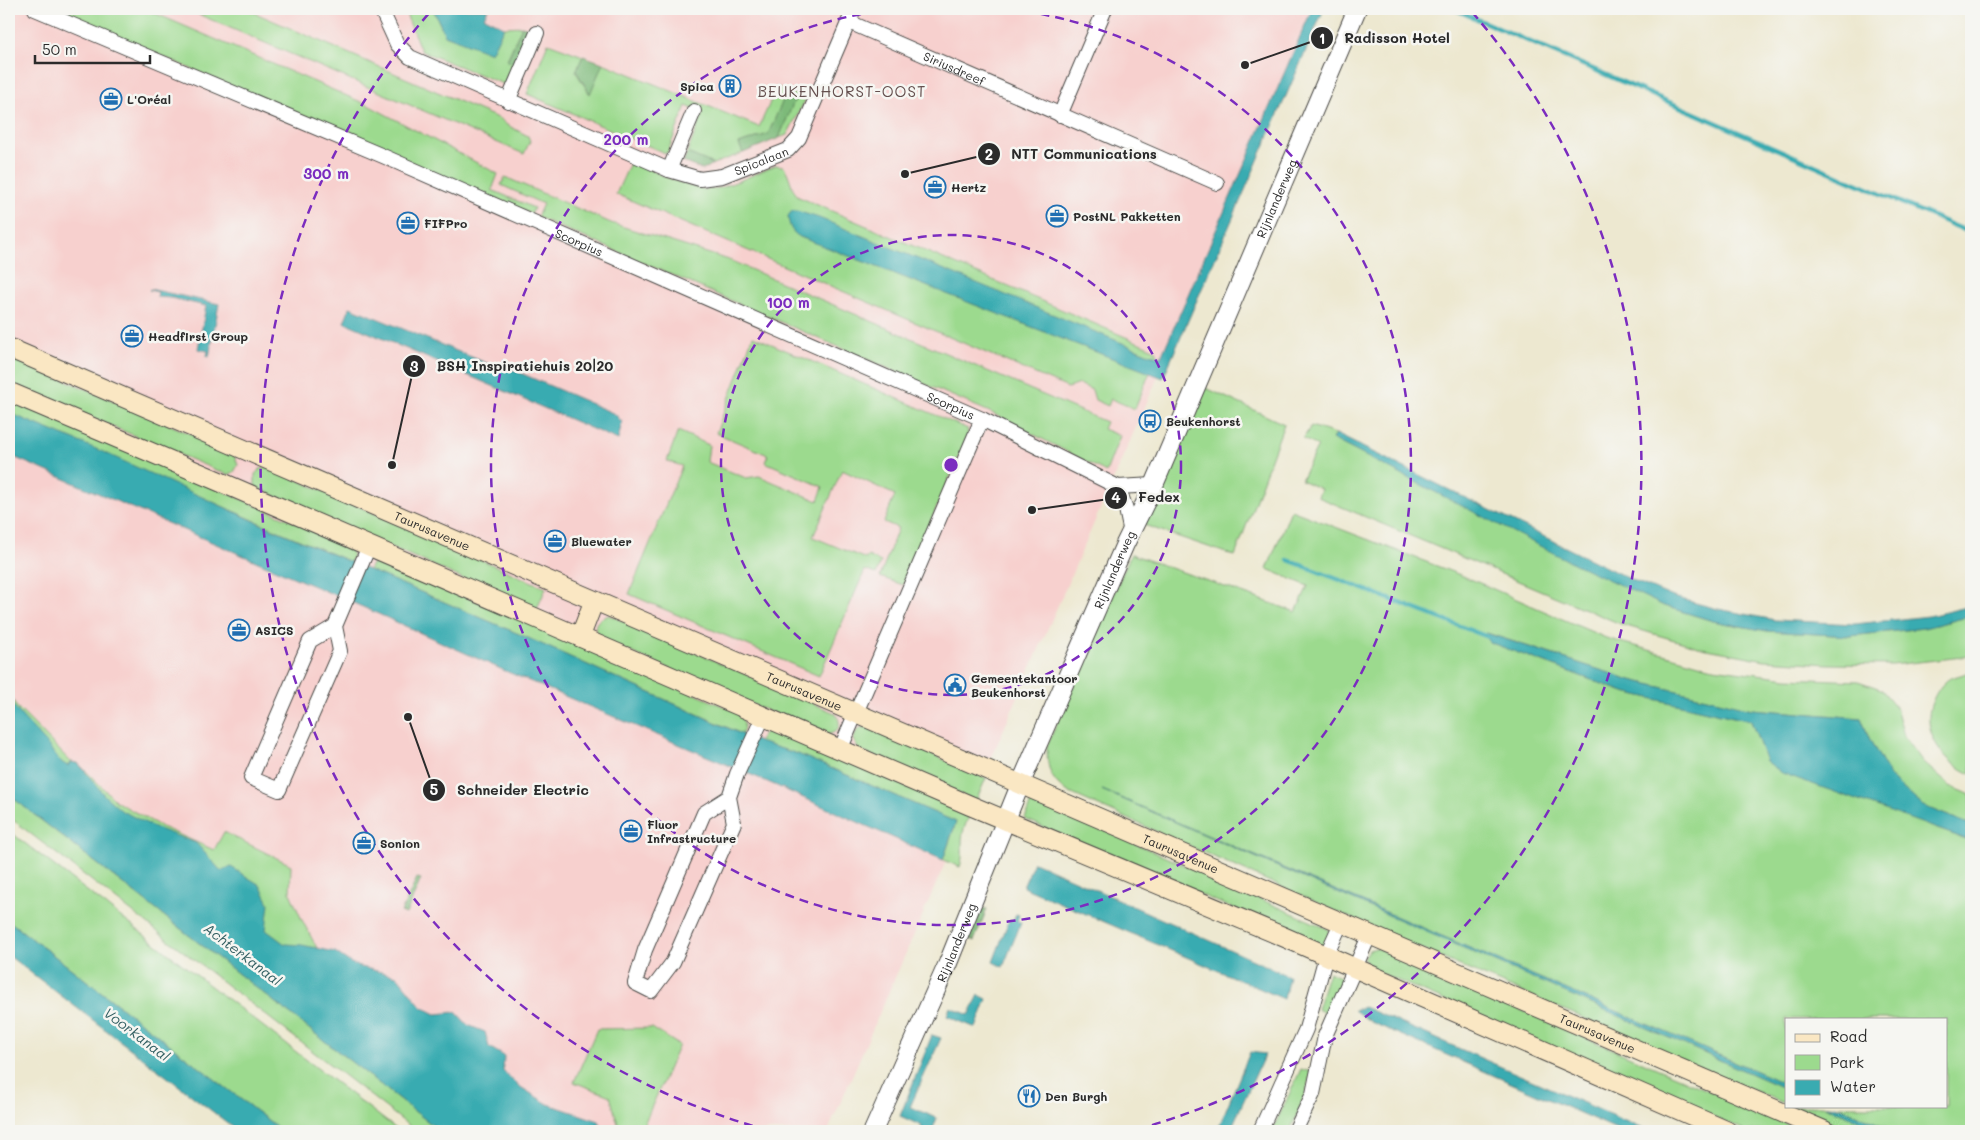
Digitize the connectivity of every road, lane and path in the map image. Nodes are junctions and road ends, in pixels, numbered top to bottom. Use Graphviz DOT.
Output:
graph roads {
  1 [pos="35,9"];
  2 [pos="381,9"];
  3 [pos="854,9"];
  4 [pos="1105,9"];
  5 [pos="1357,9"];
  6 [pos="849,22"];
  7 [pos="537,33"];
  8 [pos="508,101"];
  9 [pos="694,111"];
  10 [pos="1060,115"];
  11 [pos="669,170"];
  12 [pos="1217,183"];
  13 [pos="9,348"];
  14 [pos="9,392"];
  15 [pos="982,419"];
  16 [pos="1154,485"];
  17 [pos="1118,487"];
  18 [pos="1131,533"];
  19 [pos="369,546"];
  20 [pos="594,601"];
  21 [pos="335,626"];
  22 [pos="580,637"];
  23 [pos="856,714"];
  24 [pos="763,716"];
  25 [pos="840,750"];
  26 [pos="1020,785"];
  27 [pos="729,797"];
  28 [pos="1007,821"];
  29 [pos="1341,923"];
  30 [pos="1370,936"];
  31 [pos="1326,956"];
  32 [pos="1354,968"];
  33 [pos="874,1131"];
  34 [pos="1260,1131"];
  35 [pos="1295,1131"];
  36 [pos="1727,1131"];
  37 [pos="1825,1131"];
  1 -- 15 [label="street, Scorpius"];
  2 -- 8 [label="street, Spicalaan"];
  3 -- 6 [label="street, Spicalaan"];
  4 -- 10 [label="street"];
  5 -- 16 [label="street, Rijnlanderweg"];
  6 -- 10 [label="street, Siriusdreef"];
  6 -- 11 [label="street, Spicalaan"];
  7 -- 8 [label="street"];
  8 -- 11 [label="street, Spicalaan"];
  9 -- 11 [label="street"];
  10 -- 12 [label="street, Siriusdreef"];
  13 -- 20 [label="main road, Taurusavenue"];
  14 -- 19 [label="main road"];
  15 -- 17 [label="street, Scorpius"];
  15 -- 23 [label="street"];
  16 -- 17 [label="street, Scorpius"];
  16 -- 18 [label="street, Rijnlanderweg"];
  17 -- 18 [label="street"];
  18 -- 26 [label="street, Rijnlanderweg"];
  19 -- 21 [label="street"];
  19 -- 22 [label="main road"];
  20 -- 22 [label="main road"];
  20 -- 23 [label="main road, Taurusavenue"];
  21 -- 21 [label="street"];
  22 -- 24 [label="main road"];
  23 -- 25 [label="street, Taurusavenue"];
  23 -- 26 [label="main road, Taurusavenue"];
  24 -- 25 [label="main road"];
  24 -- 27 [label="street"];
  25 -- 28 [label="main road"];
  26 -- 28 [label="street, Rijnlanderweg"];
  26 -- 29 [label="main road, Taurusavenue"];
  27 -- 27 [label="street"];
  28 -- 31 [label="main road"];
  28 -- 33 [label="street, Rijnlanderweg"];
  29 -- 30 [label="main road, Taurusavenue"];
  29 -- 31 [label="street"];
  30 -- 32 [label="street"];
  30 -- 37 [label="main road, Taurusavenue"];
  31 -- 32 [label="main road"];
  31 -- 34 [label="street"];
  32 -- 35 [label="street"];
  32 -- 36 [label="main road"];
}
